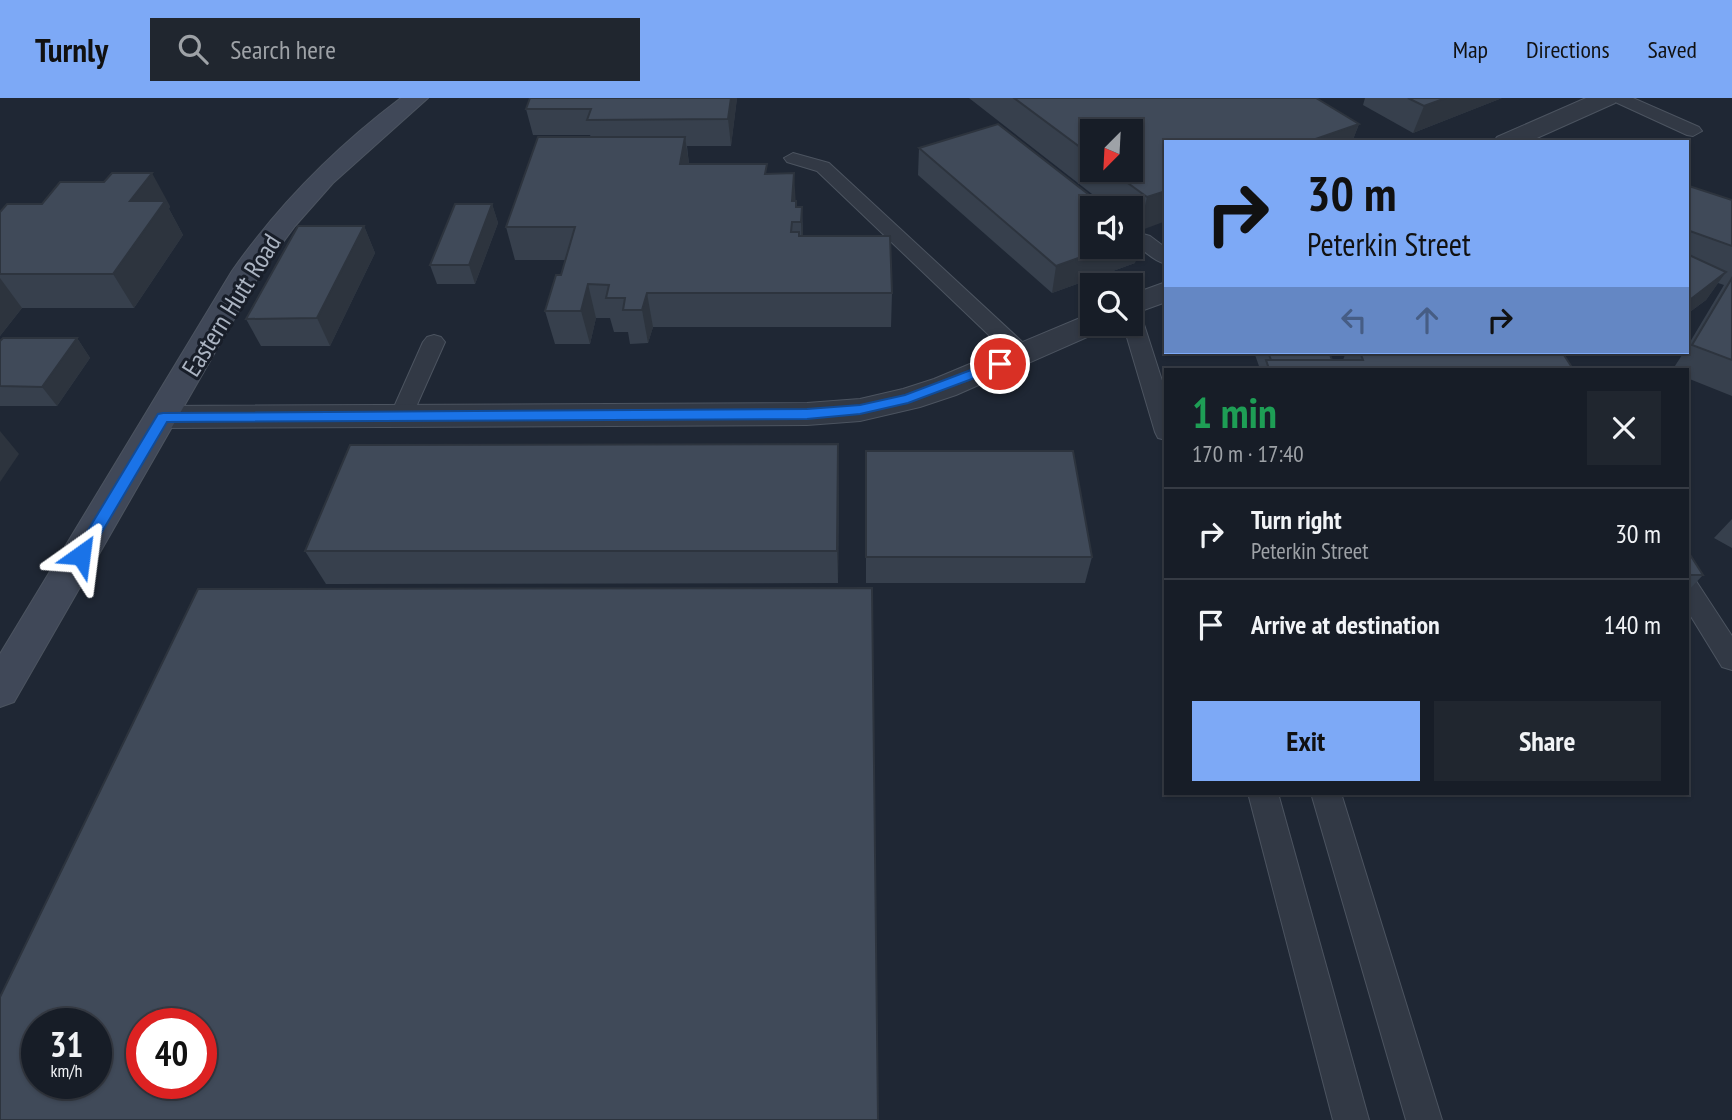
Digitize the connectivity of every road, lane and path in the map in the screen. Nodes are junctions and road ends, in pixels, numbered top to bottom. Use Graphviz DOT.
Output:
graph roads {
  1 [pos="416,98"];
  2 [pos="1606,98"];
  3 [pos="1619,98"];
  4 [pos="1693,131"];
  5 [pos="1512,140"];
  6 [pos="793,158"];
  7 [pos="1143,240"];
  8 [pos="1164,256"];
  9 [pos="1164,292"];
  10 [pos="1143,301"];
  11 [pos="1080,328"];
  12 [pos="1137,336"];
  13 [pos="434,342"];
  14 [pos="1022,354"];
  15 [pos="401,416"];
  16 [pos="163,417"];
  17 [pos="1164,425"];
  18 [pos="1689,591"];
  19 [pos="1732,659"];
  20 [pos="0,690"];
  21 [pos="1264,795"];
  22 [pos="1327,795"];
  23 [pos="1351,1120"];
  24 [pos="1424,1120"];
  1 -- 16 [label="street, Eastern Hutt Road"];
  2 -- 5 [label="street"];
  3 -- 4 [label="lane"];
  6 -- 14 [label="lane"];
  7 -- 8 [label="lane"];
  9 -- 10 [label="street"];
  11 -- 14 [label="street"];
  12 -- 17 [label="lane"];
  13 -- 15 [label="lane"];
  14 -- 15 [label="street"];
  15 -- 16 [label="street"];
  16 -- 20 [label="street, Eastern Hutt Road"];
  18 -- 19 [label="lane"];
  21 -- 23 [label="lane"];
  22 -- 24 [label="lane"];
}
